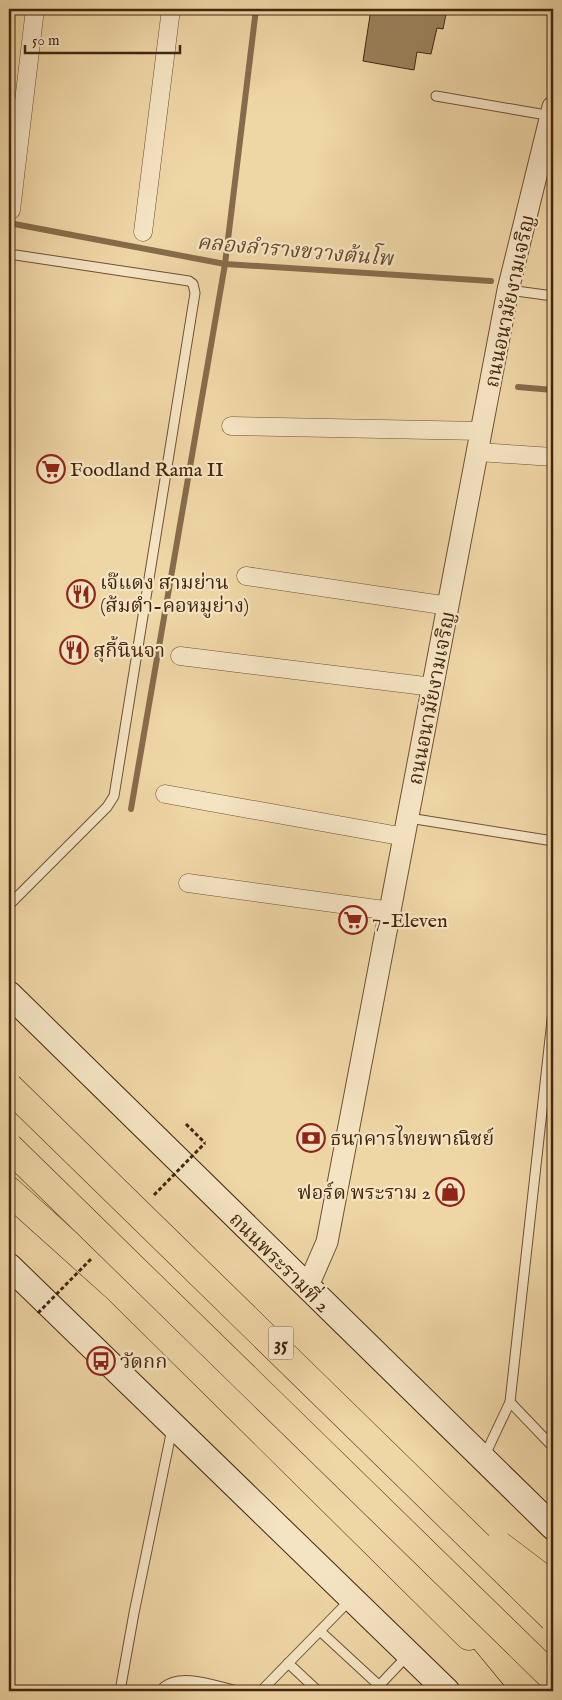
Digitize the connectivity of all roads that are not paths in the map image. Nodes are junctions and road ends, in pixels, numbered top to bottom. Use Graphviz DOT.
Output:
graph roads {
  1 [pos="34,9"];
  2 [pos="171,9"];
  3 [pos="436,96"];
  4 [pos="552,112"];
  5 [pos="11,210"];
  6 [pos="143,232"];
  7 [pos="9,254"];
  8 [pos="508,290"];
  9 [pos="553,296"];
  10 [pos="231,426"];
  11 [pos="482,431"];
  12 [pos="478,452"];
  13 [pos="553,457"];
  14 [pos="246,576"];
  15 [pos="449,606"];
  16 [pos="180,656"];
  17 [pos="433,687"];
  18 [pos="166,794"];
  19 [pos="407,827"];
  20 [pos="553,841"];
  21 [pos="188,883"];
  22 [pos="9,905"];
  23 [pos="391,911"];
  24 [pos="9,994"];
  25 [pos="553,1012"];
  26 [pos="9,1078"];
  27 [pos="9,1086"];
  28 [pos="9,1147"];
  29 [pos="9,1191"];
  30 [pos="9,1266"];
  31 [pos="307,1288"];
  32 [pos="510,1402"];
  33 [pos="173,1426"];
  34 [pos="553,1448"];
  35 [pos="483,1460"];
  36 [pos="401,1469"];
  37 [pos="372,1501"];
  38 [pos="553,1527"];
  39 [pos="553,1586"];
  40 [pos="351,1598"];
  41 [pos="553,1607"];
  42 [pos="553,1618"];
  43 [pos="320,1631"];
  44 [pos="408,1654"];
  45 [pos="288,1663"];
  46 [pos="553,1678"];
  47 [pos="216,1689"];
  48 [pos="379,1689"];
  49 [pos="120,1691"];
  50 [pos="163,1691"];
  51 [pos="238,1691"];
  52 [pos="261,1691"];
  53 [pos="318,1691"];
  54 [pos="447,1691"];
  55 [pos="526,1691"];
  1 -- 5 [label="street"];
  2 -- 6 [label="street"];
  3 -- 4 [label="lane"];
  4 -- 8 [label="street, ถนนอนามัยงามเจริญ"];
  7 -- 22 [label="lane"];
  8 -- 9 [label="lane"];
  8 -- 11 [label="street, ถนนอนามัยงามเจริญ"];
  10 -- 11 [label="street"];
  11 -- 12 [label="street, ถนนอนามัยงามเจริญ"];
  12 -- 13 [label="street"];
  12 -- 15 [label="street, ถนนอนามัยงามเจริญ"];
  14 -- 15 [label="street"];
  15 -- 17 [label="street, ถนนอนามัยงามเจริญ"];
  16 -- 17 [label="street"];
  17 -- 19 [label="street, ถนนอนามัยงามเจริญ"];
  18 -- 19 [label="street"];
  19 -- 20 [label="lane"];
  19 -- 23 [label="street, ถนนอนามัยงามเจริญ"];
  21 -- 23 [label="street"];
  23 -- 31 [label="street, ถนนอนามัยงามเจริญ"];
  24 -- 31 [label="main road, ถนนพระรามที่ 2"];
  25 -- 32 [label="lane"];
  26 -- 41 [label="highway, 35"];
  27 -- 36 [label="highway, bridge"];
  28 -- 37 [label="highway, bridge"];
  29 -- 55 [label="highway"];
  30 -- 33 [label="main road"];
  31 -- 35 [label="main road, ถนนพระรามที่ 2"];
  32 -- 34 [label="lane"];
  32 -- 35 [label="lane"];
  33 -- 40 [label="main road"];
  33 -- 49 [label="lane"];
  35 -- 38 [label="main road, ถนนพระรามที่ 2"];
  36 -- 39 [label="highway, bridge"];
  36 -- 42 [label="highway, bridge"];
  37 -- 46 [label="highway, bridge"];
  37 -- 55 [label="highway, bridge"];
  40 -- 43 [label="lane"];
  40 -- 44 [label="main road"];
  43 -- 45 [label="lane"];
  43 -- 48 [label="lane"];
  44 -- 48 [label="lane"];
  44 -- 54 [label="main road"];
  45 -- 52 [label="lane"];
  45 -- 53 [label="lane"];
  47 -- 50 [label="lane"];
  47 -- 51 [label="lane"];
}
